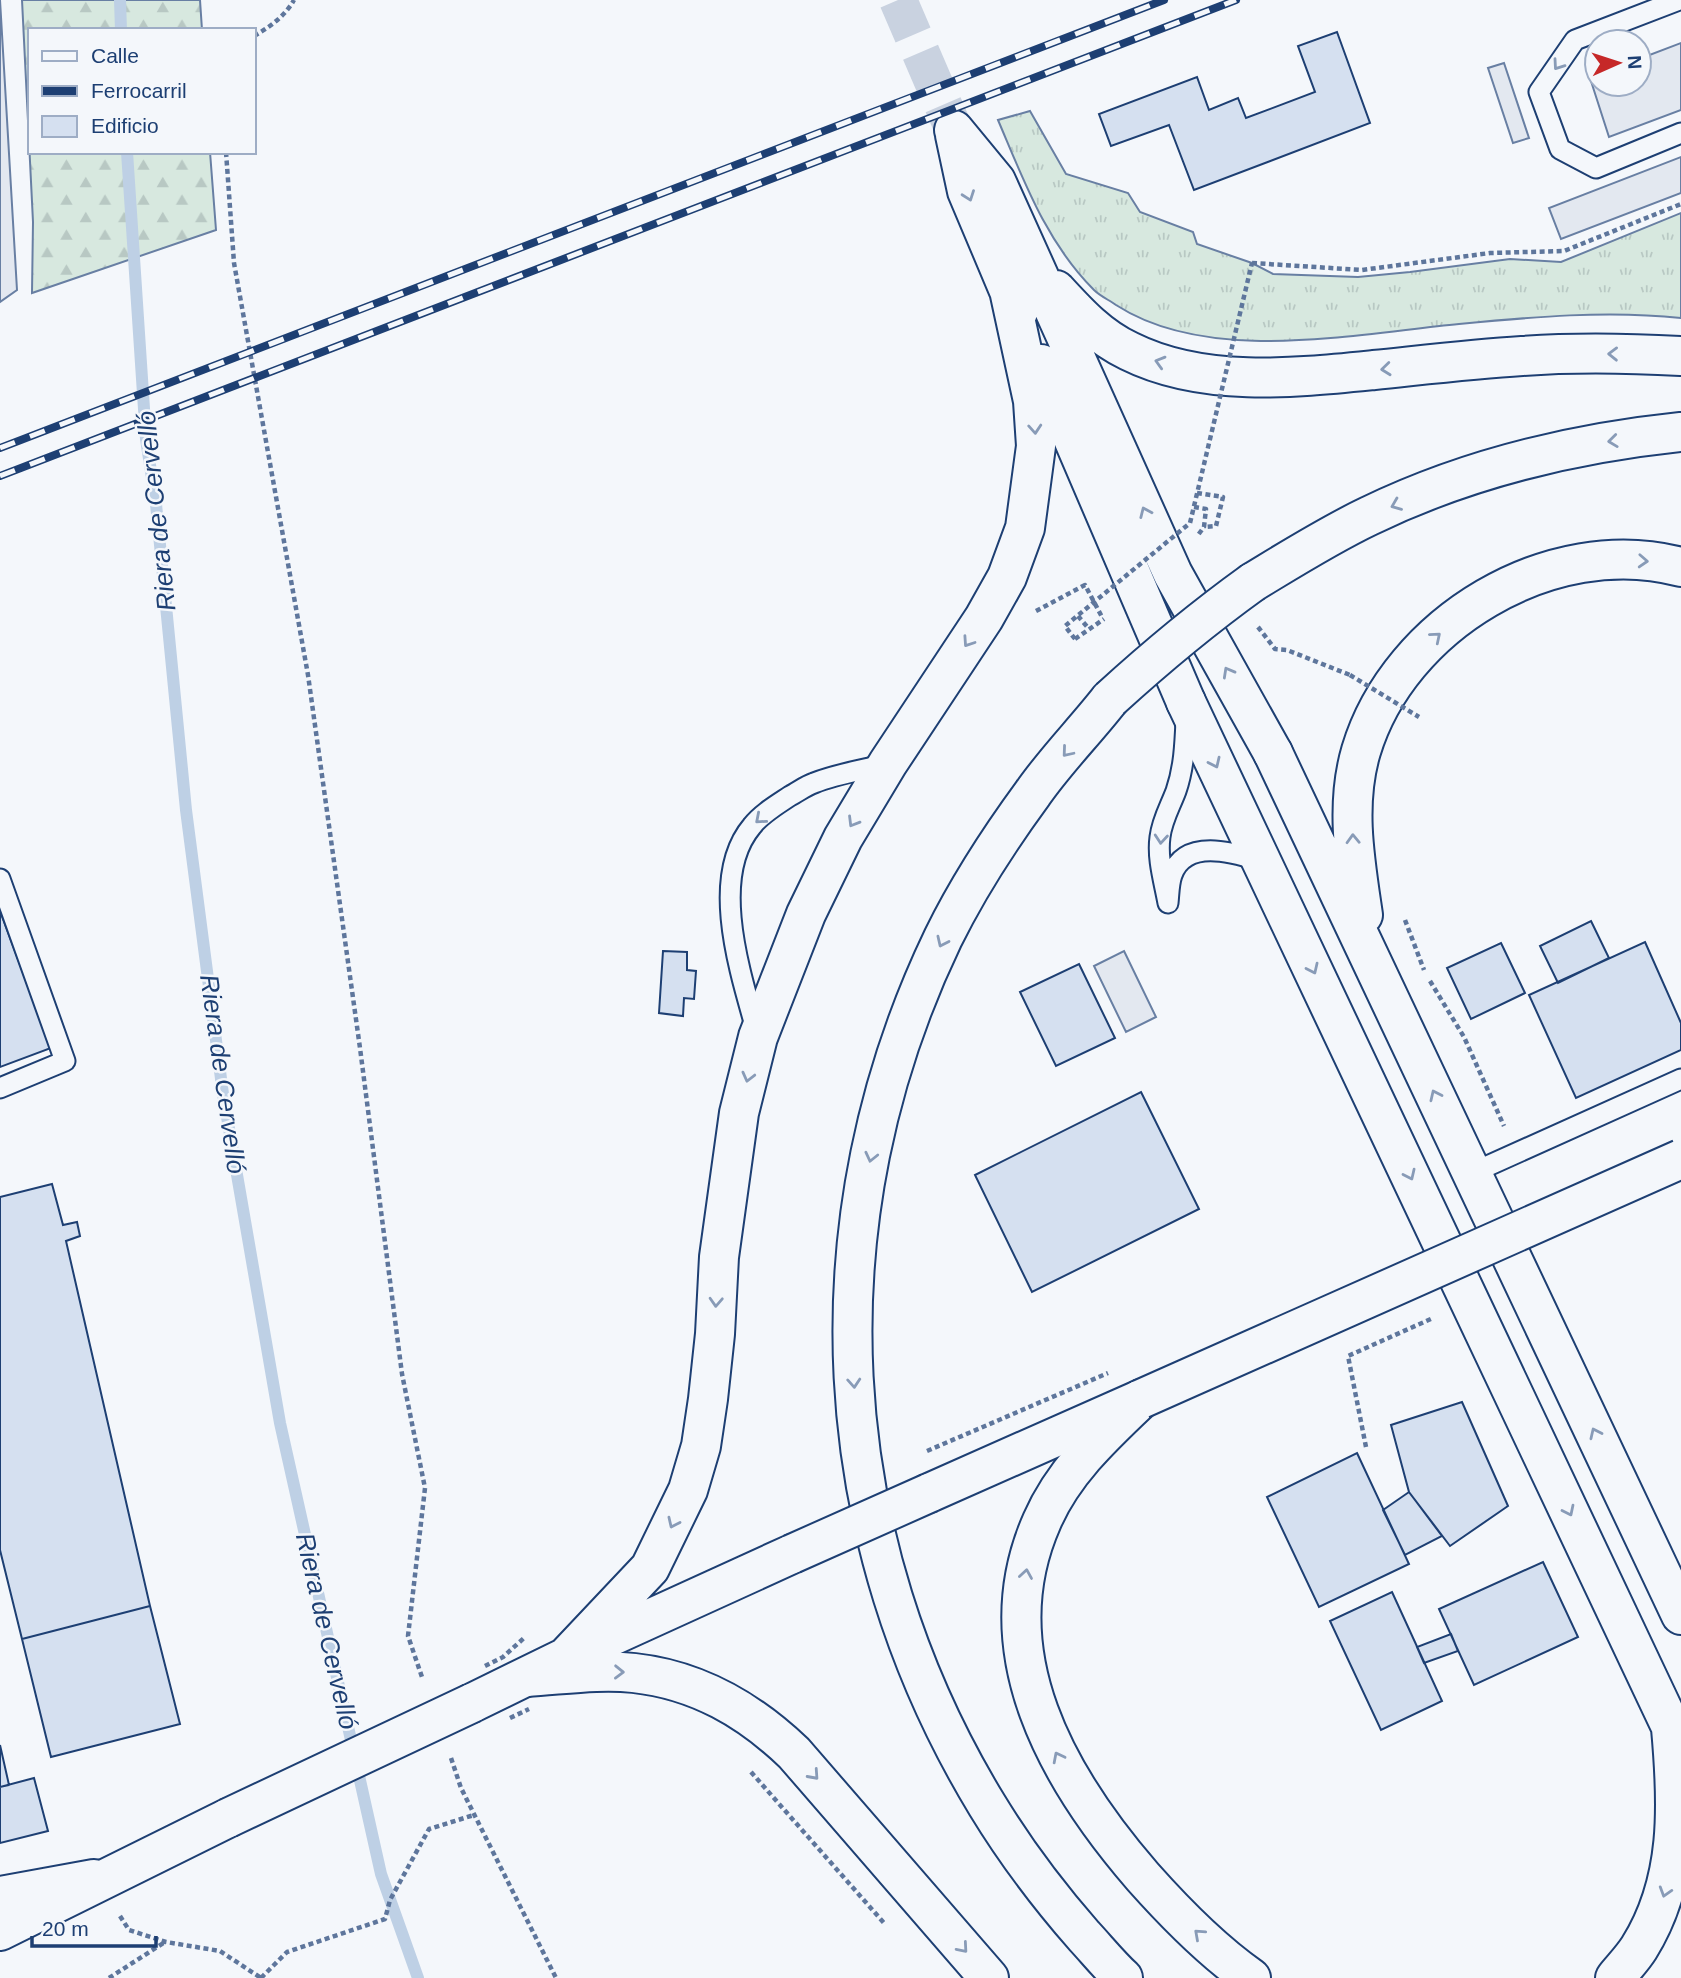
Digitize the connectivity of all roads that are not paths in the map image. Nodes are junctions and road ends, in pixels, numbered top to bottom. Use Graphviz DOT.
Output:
graph roads {
  1 [pos="1679,0"];
  2 [pos="1681,134"];
  3 [pos="1032,261"];
  4 [pos="1009,290"];
  5 [pos="1681,356"];
  6 [pos="1681,432"];
  7 [pos="1681,567"];
  8 [pos="1186,702"];
  9 [pos="888,763"];
  10 [pos="1262,861"];
  11 [pos="0,879"];
  12 [pos="1368,955"];
  13 [pos="758,1037"];
  14 [pos="1681,1079"];
  15 [pos="0,1088"];
  16 [pos="1681,1159"];
  17 [pos="1472,1173"];
  18 [pos="1141,1399"];
  19 [pos="1624,1495"];
  20 [pos="1681,1545"];
  21 [pos="1681,1615"];
  22 [pos="566,1657"];
  23 [pos="532,1697"];
  24 [pos="1676,1738"];
  25 [pos="109,1877"];
  26 [pos="0,1896"];
  27 [pos="0,1931"];
  28 [pos="989,1978"];
  29 [pos="1123,1978"];
  30 [pos="1251,1978"];
  31 [pos="1615,1978"];
  1 -- 2 [label="lane, one-way"];
  3 -- 4 [label="main road, one-way"];
  5 -- 3 [label="main road, one-way"];
  12 -- 3 [label="main road, one-way"];
  4 -- 8 [label="main road"];
  4 -- 9 [label="main road, one-way"];
  6 -- 29 [label="main road, one-way, bridge"];
  12 -- 7 [label="main road, one-way"];
  8 -- 10 [label="main road, one-way"];
  8 -- 10 [label="lane, one-way"];
  9 -- 13 [label="main road, one-way"];
  9 -- 13 [label="lane, one-way"];
  10 -- 24 [label="main road, one-way"];
  11 -- 15 [label="lane"];
  17 -- 12 [label="main road, one-way"];
  13 -- 22 [label="main road, one-way"];
  14 -- 17 [label="lane"];
  16 -- 18 [label="main road, bridge"];
  19 -- 17 [label="main road, one-way"];
  18 -- 22 [label="main road, bridge"];
  30 -- 18 [label="main road, one-way"];
  19 -- 20 [label="main road"];
  19 -- 21 [label="main road"];
  22 -- 23 [label="main road"];
  23 -- 25 [label="main road, bridge"];
  23 -- 28 [label="main road, one-way"];
  24 -- 31 [label="main road, one-way"];
  25 -- 26 [label="main road"];
  25 -- 27 [label="main road"];
}
